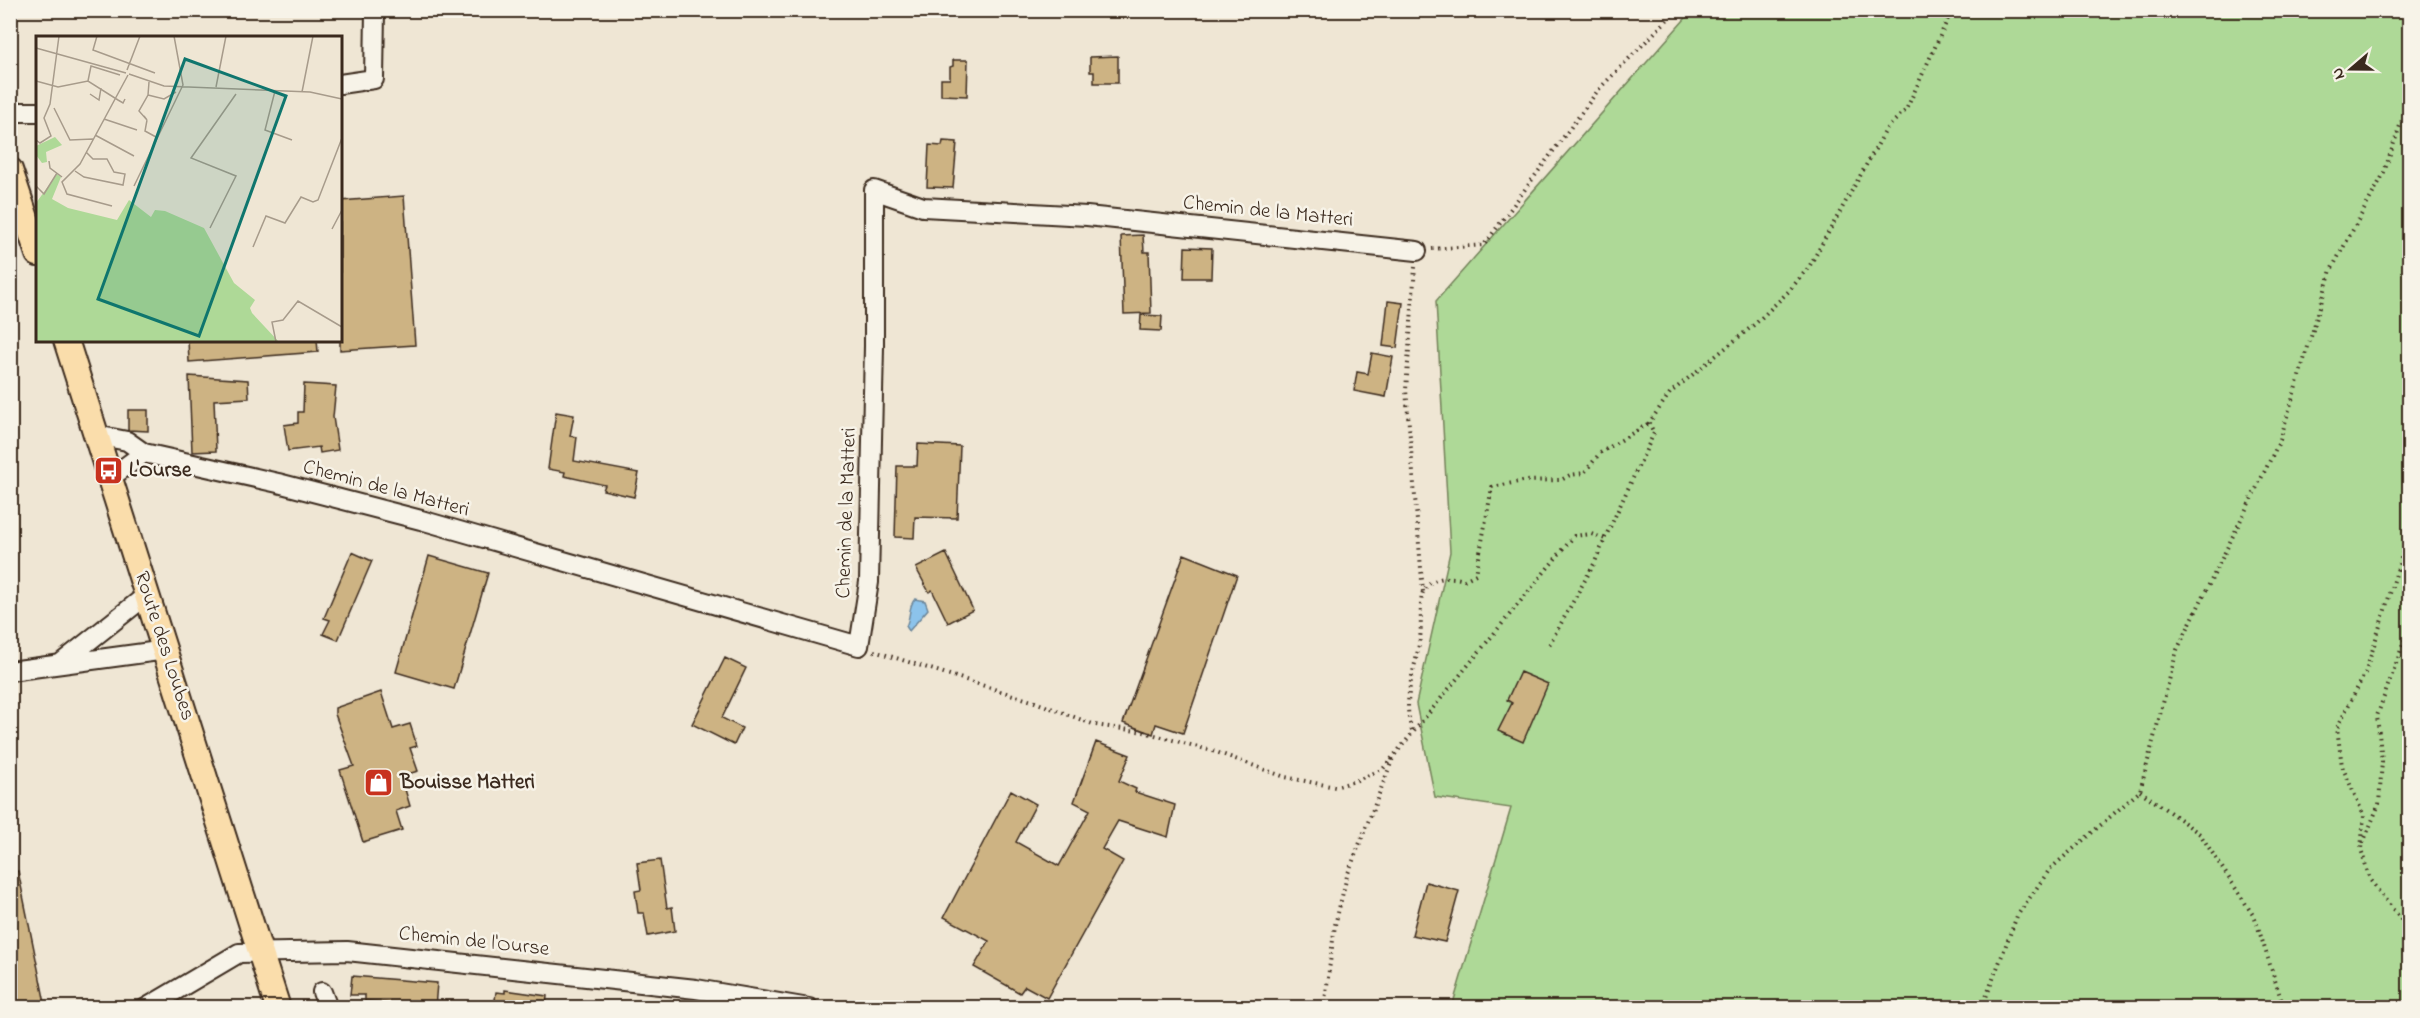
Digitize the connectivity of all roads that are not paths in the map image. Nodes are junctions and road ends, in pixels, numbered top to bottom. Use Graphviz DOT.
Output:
graph roads {
  1 [pos="375,10"];
  2 [pos="342,84"];
  3 [pos="10,112"];
  4 [pos="36,112"];
  5 [pos="10,170"];
  6 [pos="36,248"];
  7 [pos="1417,251"];
  8 [pos="67,342"];
  9 [pos="96,435"];
  10 [pos="144,453"];
  11 [pos="110,478"];
  12 [pos="148,594"];
  13 [pos="166,650"];
  14 [pos="59,664"];
  15 [pos="10,671"];
  16 [pos="261,952"];
  17 [pos="146,1008"];
  18 [pos="278,1008"];
  19 [pos="809,1008"];
  1 -- 2 [label="street"];
  3 -- 4 [label="street"];
  5 -- 6 [label="main road"];
  7 -- 10 [label="street, Chemin de la Matteri"];
  8 -- 9 [label="main road, Route des Loubes"];
  9 -- 10 [label="street, Chemin de la Matteri"];
  9 -- 11 [label="main road, Route des Loubes"];
  10 -- 11 [label="street"];
  11 -- 12 [label="main road, Route des Loubes"];
  12 -- 13 [label="main road, Route des Loubes"];
  12 -- 14 [label="street"];
  13 -- 14 [label="street"];
  13 -- 16 [label="main road, Route des Loubes"];
  14 -- 15 [label="street"];
  16 -- 17 [label="street, Chemin de l'Ourse"];
  16 -- 18 [label="main road, Route des Loubes"];
  16 -- 19 [label="street, Chemin de l'Ourse"];
}
